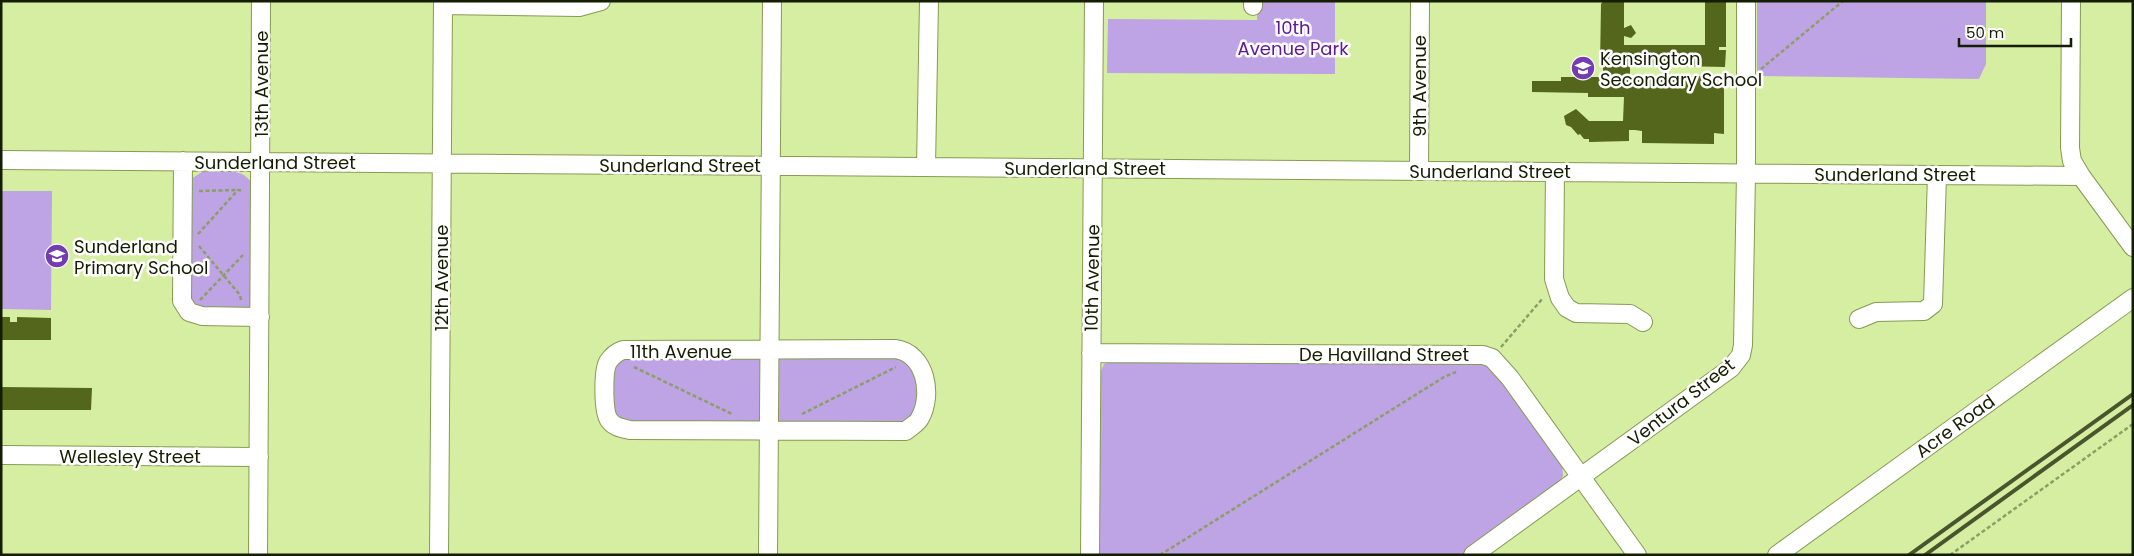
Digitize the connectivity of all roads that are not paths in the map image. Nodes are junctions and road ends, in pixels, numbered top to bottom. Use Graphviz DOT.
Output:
graph roads {
  1 [pos="261,1"];
  2 [pos="601,1"];
  3 [pos="772,1"];
  4 [pos="929,1"];
  5 [pos="1094,1"];
  6 [pos="1420,1"];
  7 [pos="1746,1"];
  8 [pos="2071,1"];
  9 [pos="442,3"];
  10 [pos="1,160"];
  11 [pos="183,161"];
  12 [pos="261,162"];
  13 [pos="442,163"];
  14 [pos="771,166"];
  15 [pos="926,167"];
  16 [pos="1093,168"];
  17 [pos="1419,171"];
  18 [pos="1555,172"];
  19 [pos="1746,173"];
  20 [pos="1937,175"];
  21 [pos="2081,176"];
  22 [pos="2133,247"];
  23 [pos="2133,298"];
  24 [pos="260,317"];
  25 [pos="1859,319"];
  26 [pos="1643,322"];
  27 [pos="770,351"];
  28 [pos="1091,353"];
  29 [pos="768,431"];
  30 [pos="1,455"];
  31 [pos="259,457"];
  32 [pos="1580,477"];
  33 [pos="258,555"];
  34 [pos="440,555"];
  35 [pos="768,555"];
  36 [pos="1090,555"];
  37 [pos="1473,555"];
  38 [pos="1637,555"];
  39 [pos="1776,555"];
  1 -- 12 [label="street, 13th Avenue"];
  2 -- 9 [label="street"];
  3 -- 14 [label="street"];
  4 -- 15 [label="street"];
  5 -- 16 [label="street, 10th Avenue"];
  6 -- 17 [label="street, 9th Avenue"];
  7 -- 19 [label="street, Ventura Street"];
  8 -- 21 [label="street"];
  9 -- 13 [label="street, 12th Avenue"];
  10 -- 11 [label="street, Sunderland Street"];
  11 -- 12 [label="street, Sunderland Street"];
  11 -- 24 [label="street"];
  12 -- 13 [label="street, Sunderland Street"];
  12 -- 24 [label="street, 13th Avenue"];
  13 -- 14 [label="street, Sunderland Street"];
  13 -- 34 [label="street, 12th Avenue"];
  14 -- 15 [label="street, Sunderland Street"];
  14 -- 27 [label="street"];
  15 -- 16 [label="street, Sunderland Street"];
  16 -- 17 [label="street, Sunderland Street"];
  16 -- 28 [label="street, 10th Avenue"];
  17 -- 18 [label="street, Sunderland Street"];
  18 -- 19 [label="street, Sunderland Street"];
  18 -- 26 [label="street"];
  19 -- 20 [label="street, Sunderland Street"];
  19 -- 32 [label="street, Ventura Street"];
  20 -- 21 [label="street, Sunderland Street"];
  20 -- 25 [label="street"];
  21 -- 22 [label="street"];
  23 -- 39 [label="street, Acre Road"];
  24 -- 31 [label="street, 13th Avenue"];
  27 -- 29 [label="street"];
  27 -- 29 [label="street, 11th Avenue"];
  27 -- 29 [label="street, 11th Avenue"];
  28 -- 32 [label="street, De Havilland Street"];
  28 -- 36 [label="street, 10th Avenue"];
  29 -- 35 [label="street"];
  30 -- 31 [label="street, Wellesley Street"];
  31 -- 33 [label="street, 13th Avenue"];
  32 -- 37 [label="street, Ventura Street"];
  32 -- 38 [label="street, De Havilland Street"];
}
